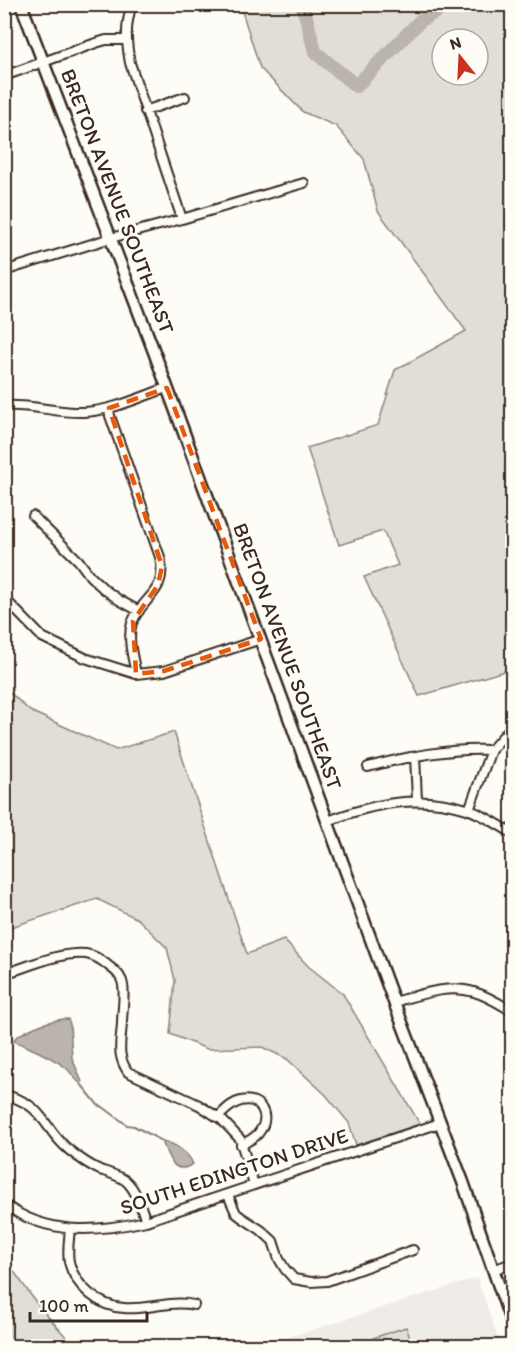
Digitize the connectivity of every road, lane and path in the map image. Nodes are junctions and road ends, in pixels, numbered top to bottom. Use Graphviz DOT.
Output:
graph roads {
  1 [pos="21,4"];
  2 [pos="132,4"];
  3 [pos="126,40"];
  4 [pos="44,61"];
  5 [pos="4,76"];
  6 [pos="184,97"];
  7 [pos="146,111"];
  8 [pos="304,183"];
  9 [pos="182,219"];
  10 [pos="111,238"];
  11 [pos="4,271"];
  12 [pos="167,387"];
  13 [pos="4,406"];
  14 [pos="109,408"];
  15 [pos="33,516"];
  16 [pos="4,598"];
  17 [pos="139,611"];
  18 [pos="261,639"];
  19 [pos="136,674"];
  20 [pos="513,726"];
  21 [pos="491,750"];
  22 [pos="415,756"];
  23 [pos="368,767"];
  24 [pos="417,800"];
  25 [pos="469,810"];
  26 [pos="328,821"];
  27 [pos="513,833"];
  28 [pos="4,974"];
  29 [pos="394,1002"];
  30 [pos="513,1011"];
  31 [pos="4,1095"];
  32 [pos="218,1118"];
  33 [pos="440,1124"];
  34 [pos="241,1145"];
  35 [pos="254,1185"];
  36 [pos="228,1195"];
  37 [pos="4,1204"];
  38 [pos="146,1221"];
  39 [pos="70,1229"];
  40 [pos="413,1250"];
  41 [pos="509,1264"];
  42 [pos="493,1270"];
  43 [pos="194,1305"];
  44 [pos="513,1324"];
  1 -- 4 [label="main road, BRETON AVENUE SOUTHEAST"];
  2 -- 3 [label="street"];
  3 -- 4 [label="street"];
  3 -- 7 [label="street"];
  4 -- 5 [label="street"];
  4 -- 10 [label="main road, BRETON AVENUE SOUTHEAST"];
  6 -- 7 [label="street"];
  7 -- 9 [label="street"];
  8 -- 9 [label="street"];
  9 -- 10 [label="street"];
  10 -- 11 [label="street"];
  10 -- 12 [label="main road, BRETON AVENUE SOUTHEAST"];
  12 -- 14 [label="street"];
  12 -- 18 [label="main road, BRETON AVENUE SOUTHEAST"];
  13 -- 14 [label="street"];
  14 -- 17 [label="street"];
  15 -- 17 [label="street"];
  16 -- 19 [label="street"];
  17 -- 19 [label="street"];
  18 -- 19 [label="street"];
  18 -- 26 [label="main road, BRETON AVENUE SOUTHEAST"];
  20 -- 21 [label="street"];
  21 -- 22 [label="street"];
  21 -- 25 [label="street"];
  22 -- 23 [label="street"];
  22 -- 24 [label="street"];
  24 -- 25 [label="street"];
  24 -- 26 [label="street"];
  25 -- 27 [label="street"];
  26 -- 29 [label="main road, BRETON AVENUE SOUTHEAST"];
  28 -- 32 [label="street"];
  29 -- 30 [label="street"];
  29 -- 33 [label="main road, BRETON AVENUE SOUTHEAST"];
  31 -- 38 [label="street"];
  32 -- 34 [label="street"];
  32 -- 34 [label="street"];
  33 -- 35 [label="street, SOUTH EDINGTON DRIVE"];
  33 -- 42 [label="main road, BRETON AVENUE SOUTHEAST"];
  34 -- 35 [label="street"];
  35 -- 36 [label="street, SOUTH EDINGTON DRIVE"];
  36 -- 38 [label="street, SOUTH EDINGTON DRIVE"];
  36 -- 40 [label="street"];
  37 -- 39 [label="street, SOUTH EDINGTON DRIVE"];
  38 -- 39 [label="street, SOUTH EDINGTON DRIVE"];
  39 -- 43 [label="street"];
  41 -- 42 [label="street"];
  42 -- 44 [label="main road, BRETON AVENUE SOUTHEAST"];
}
